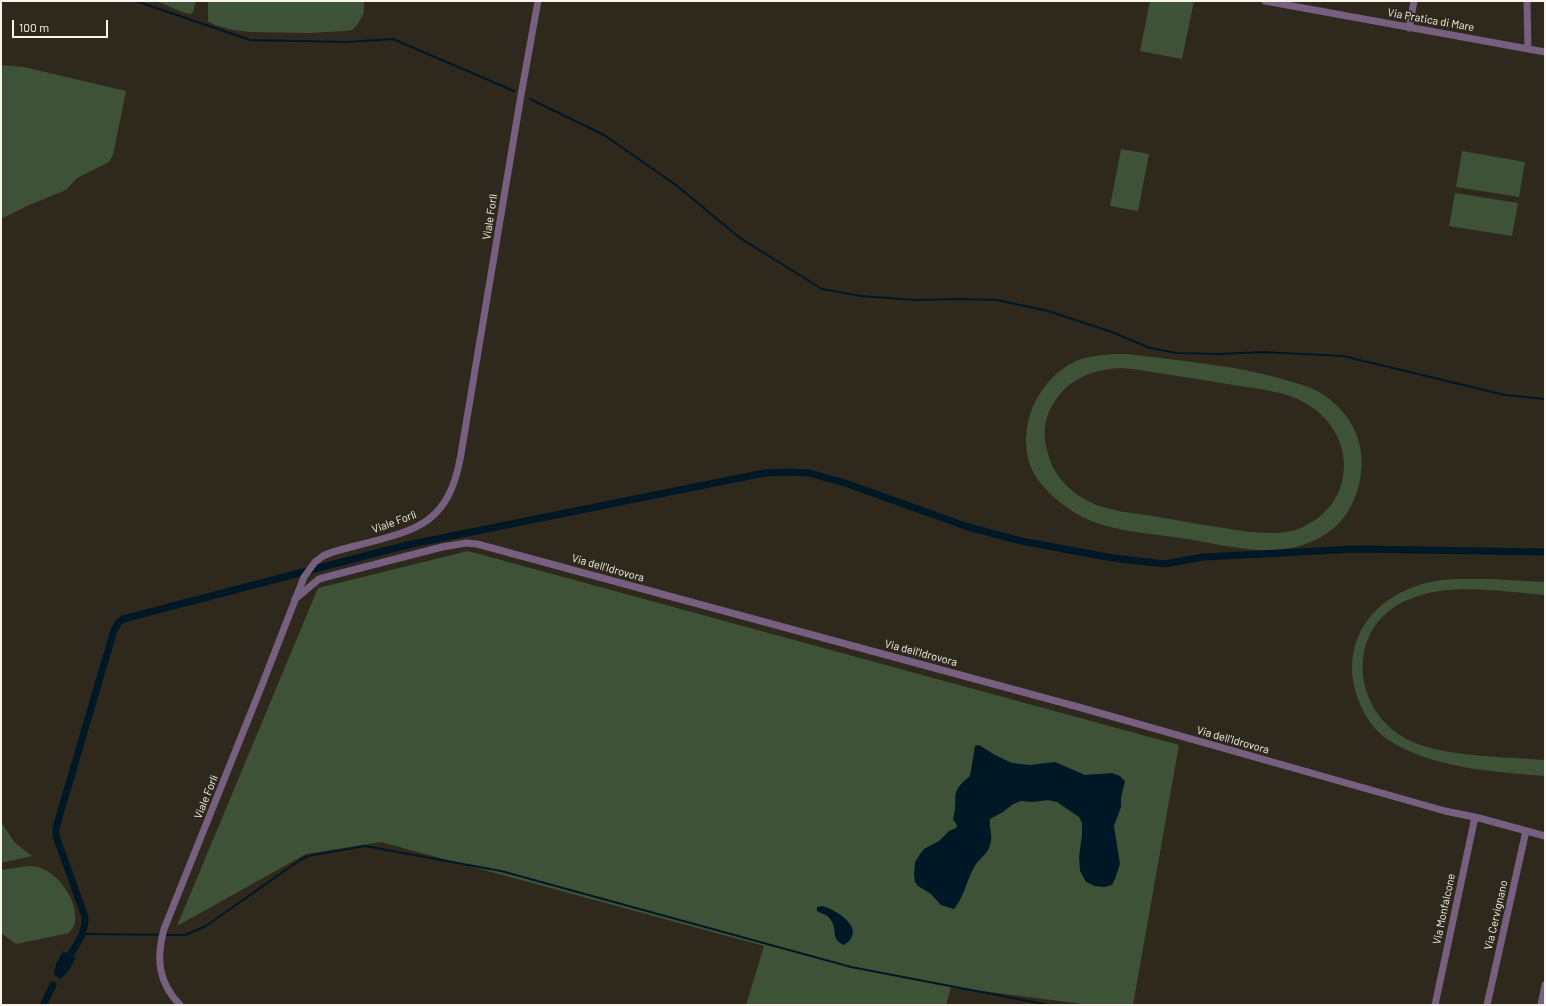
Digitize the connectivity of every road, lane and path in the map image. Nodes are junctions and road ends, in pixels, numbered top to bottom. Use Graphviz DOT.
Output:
graph roads {
  1 [pos="538,1"];
  2 [pos="1265,1"];
  3 [pos="1414,1"];
  4 [pos="1527,1"];
  5 [pos="1409,28"];
  6 [pos="1528,49"];
  7 [pos="1545,52"];
  8 [pos="295,599"];
  9 [pos="1475,817"];
  10 [pos="1526,830"];
  11 [pos="1545,836"];
  12 [pos="1545,985"];
  13 [pos="180,1005"];
  14 [pos="1435,1005"];
  15 [pos="1487,1005"];
  16 [pos="1541,1005"];
  1 -- 8 [label="street, Viale Forlì"];
  2 -- 5 [label="street, Via Pratica di Mare"];
  3 -- 5 [label="street"];
  4 -- 6 [label="street"];
  5 -- 6 [label="street, Via Pratica di Mare"];
  6 -- 7 [label="street, Via Pratica di Mare"];
  8 -- 9 [label="street, Via dell'Idrovora"];
  8 -- 13 [label="street, Viale Forlì"];
  9 -- 10 [label="street, Via dell'Idrovora"];
  9 -- 14 [label="street, Via Monfalcone"];
  10 -- 11 [label="street, Via dell'Idrovora"];
  10 -- 15 [label="street, Via Cervignano"];
  12 -- 16 [label="street"];
}
